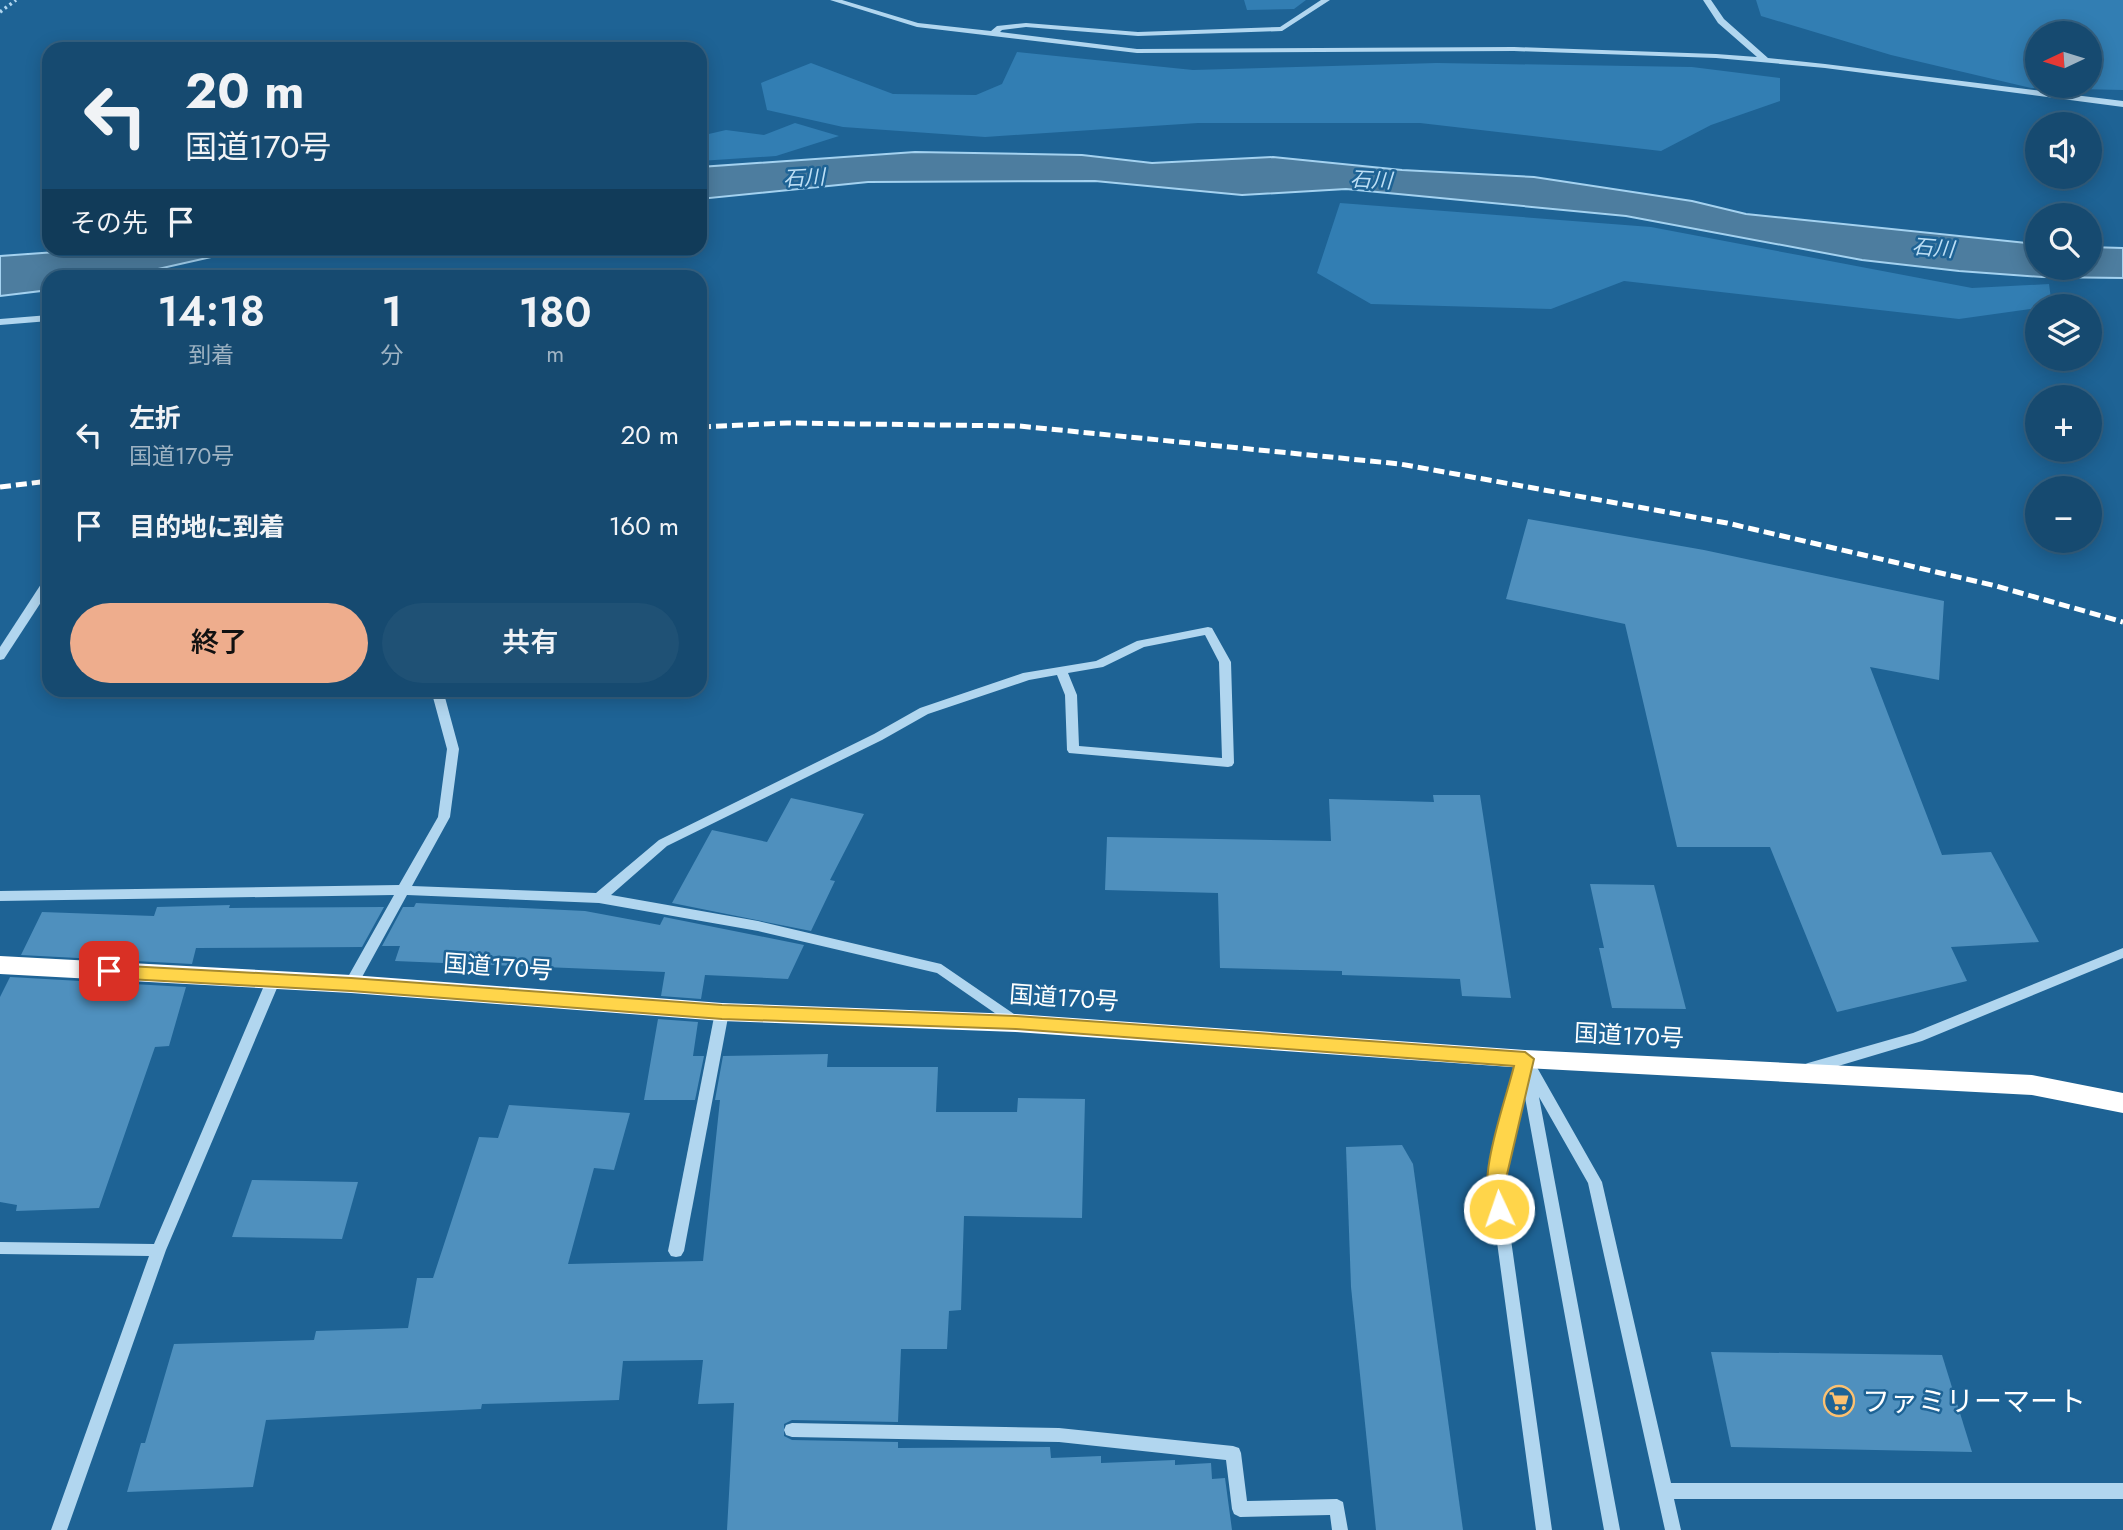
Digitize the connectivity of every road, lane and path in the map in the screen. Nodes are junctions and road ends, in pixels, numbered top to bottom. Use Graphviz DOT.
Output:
graph roads {
  1 [pos="16,0"];
  2 [pos="834,0"];
  3 [pos="1326,0"];
  4 [pos="1707,0"];
  5 [pos="0,12"];
  6 [pos="992,35"];
  7 [pos="1765,60"];
  8 [pos="2123,104"];
  9 [pos="42,319"];
  10 [pos="0,322"];
  11 [pos="42,592"];
  12 [pos="0,656"];
  13 [pos="1062,671"];
  14 [pos="439,697"];
  15 [pos="404,890"];
  16 [pos="0,897"];
  17 [pos="599,898"];
  18 [pos="2123,953"];
  19 [pos="0,965"];
  20 [pos="273,981"];
  21 [pos="351,985"];
  22 [pos="722,1012"];
  23 [pos="1016,1023"];
  24 [pos="1525,1059"];
  25 [pos="1798,1072"];
  26 [pos="2123,1104"];
  27 [pos="0,1248"];
  28 [pos="159,1250"];
  29 [pos="676,1251"];
  30 [pos="792,1430"];
  31 [pos="1664,1491"];
  32 [pos="2123,1491"];
  33 [pos="59,1530"];
  34 [pos="1340,1530"];
  35 [pos="1544,1530"];
  36 [pos="1612,1530"];
  37 [pos="1673,1530"];
  1 -- 5 [label="path"];
  2 -- 6 [label="street"];
  3 -- 6 [label="street"];
  4 -- 7 [label="street"];
  6 -- 7 [label="street"];
  7 -- 8 [label="street"];
  9 -- 10 [label="street"];
  11 -- 12 [label="street"];
  13 -- 13 [label="street"];
  13 -- 17 [label="street"];
  14 -- 15 [label="street"];
  15 -- 16 [label="street"];
  15 -- 17 [label="street"];
  15 -- 21 [label="street"];
  17 -- 23 [label="street"];
  18 -- 25 [label="street"];
  19 -- 20 [label="highway, 国道170号"];
  20 -- 21 [label="highway, 国道170号"];
  20 -- 28 [label="street"];
  21 -- 22 [label="highway, 国道170号"];
  22 -- 23 [label="highway, 国道170号"];
  22 -- 29 [label="street"];
  23 -- 24 [label="highway, 国道170号"];
  24 -- 25 [label="highway, 国道170号"];
  24 -- 31 [label="street"];
  24 -- 35 [label="street"];
  24 -- 36 [label="street"];
  25 -- 26 [label="highway, 国道170号"];
  27 -- 28 [label="street"];
  28 -- 33 [label="street"];
  30 -- 34 [label="street"];
  31 -- 32 [label="street"];
  31 -- 37 [label="street"];
}
